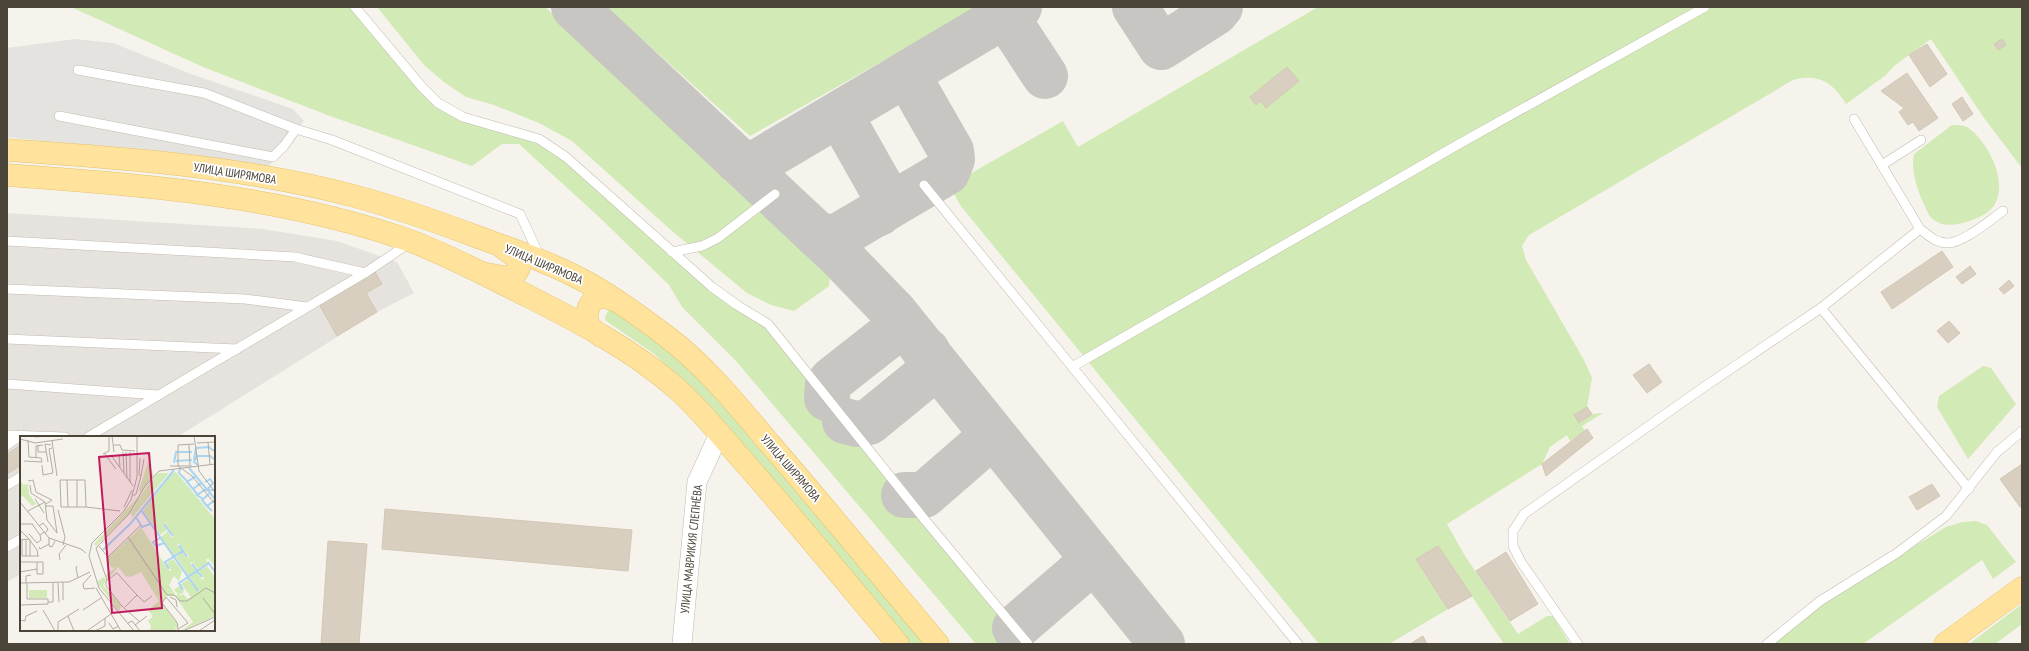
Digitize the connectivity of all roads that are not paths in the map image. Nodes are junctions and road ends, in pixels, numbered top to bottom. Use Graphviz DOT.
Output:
graph roads {
  1 [pos="356,7"];
  2 [pos="1705,7"];
  3 [pos="78,70"];
  4 [pos="59,116"];
  5 [pos="1854,119"];
  6 [pos="296,129"];
  7 [pos="1921,140"];
  8 [pos="7,150"];
  9 [pos="1882,165"];
  10 [pos="7,175"];
  11 [pos="924,185"];
  12 [pos="775,194"];
  13 [pos="2003,211"];
  14 [pos="1920,229"];
  15 [pos="481,238"];
  16 [pos="7,241"];
  17 [pos="412,242"];
  18 [pos="672,252"];
  19 [pos="543,262"];
  20 [pos="365,273"];
  21 [pos="480,273"];
  22 [pos="7,289"];
  23 [pos="617,301"];
  24 [pos="307,307"];
  25 [pos="1821,308"];
  26 [pos="602,337"];
  27 [pos="7,338"];
  28 [pos="237,349"];
  29 [pos="1072,367"];
  30 [pos="7,384"];
  31 [pos="158,395"];
  32 [pos="2022,431"];
  33 [pos="7,434"];
  34 [pos="719,434"];
  35 [pos="21,435"];
  36 [pos="43,436"];
  37 [pos="90,436"];
  38 [pos="7,445"];
  39 [pos="20,478"];
  40 [pos="7,485"];
  41 [pos="1968,489"];
  42 [pos="20,539"];
  43 [pos="7,547"];
  44 [pos="2022,588"];
  45 [pos="682,644"];
  46 [pos="898,644"];
  47 [pos="938,644"];
  48 [pos="1028,644"];
  49 [pos="1298,644"];
  50 [pos="1578,644"];
  51 [pos="1767,644"];
  52 [pos="1945,644"];
  1 -- 18 [label="lane"];
  2 -- 29 [label="lane"];
  3 -- 6 [label="lane"];
  4 -- 6 [label="lane"];
  5 -- 9 [label="lane"];
  6 -- 19 [label="lane"];
  7 -- 9 [label="lane"];
  8 -- 15 [label="main road, УЛИЦА ШИРЯМОВА"];
  9 -- 14 [label="lane"];
  10 -- 17 [label="main road, УЛИЦА ШИРЯМОВА"];
  11 -- 29 [label="lane"];
  12 -- 18 [label="lane"];
  13 -- 14 [label="lane"];
  14 -- 25 [label="lane"];
  15 -- 19 [label="main road, УЛИЦА ШИРЯМОВА"];
  15 -- 21 [label="main road"];
  16 -- 20 [label="lane"];
  17 -- 20 [label="lane"];
  17 -- 21 [label="main road, УЛИЦА ШИРЯМОВА"];
  18 -- 48 [label="lane"];
  19 -- 23 [label="main road, УЛИЦА ШИРЯМОВА"];
  20 -- 24 [label="lane"];
  21 -- 26 [label="main road, УЛИЦА ШИРЯМОВА"];
  22 -- 24 [label="lane"];
  23 -- 26 [label="main road"];
  23 -- 47 [label="main road, УЛИЦА ШИРЯМОВА"];
  24 -- 28 [label="lane"];
  25 -- 41 [label="lane"];
  25 -- 50 [label="lane"];
  26 -- 34 [label="main road, УЛИЦА ШИРЯМОВА"];
  27 -- 28 [label="lane"];
  28 -- 31 [label="lane"];
  29 -- 49 [label="lane"];
  30 -- 31 [label="lane"];
  31 -- 37 [label="lane"];
  32 -- 41 [label="lane"];
  33 -- 35 [label="lane"];
  34 -- 45 [label="street, УЛИЦА МАВРИКИЯ СЛЕПНЁВА"];
  34 -- 46 [label="main road, УЛИЦА ШИРЯМОВА"];
  35 -- 36 [label="lane"];
  35 -- 38 [label="lane"];
  39 -- 40 [label="lane"];
  41 -- 51 [label="lane"];
  42 -- 43 [label="lane"];
  44 -- 52 [label="main road"];
}
